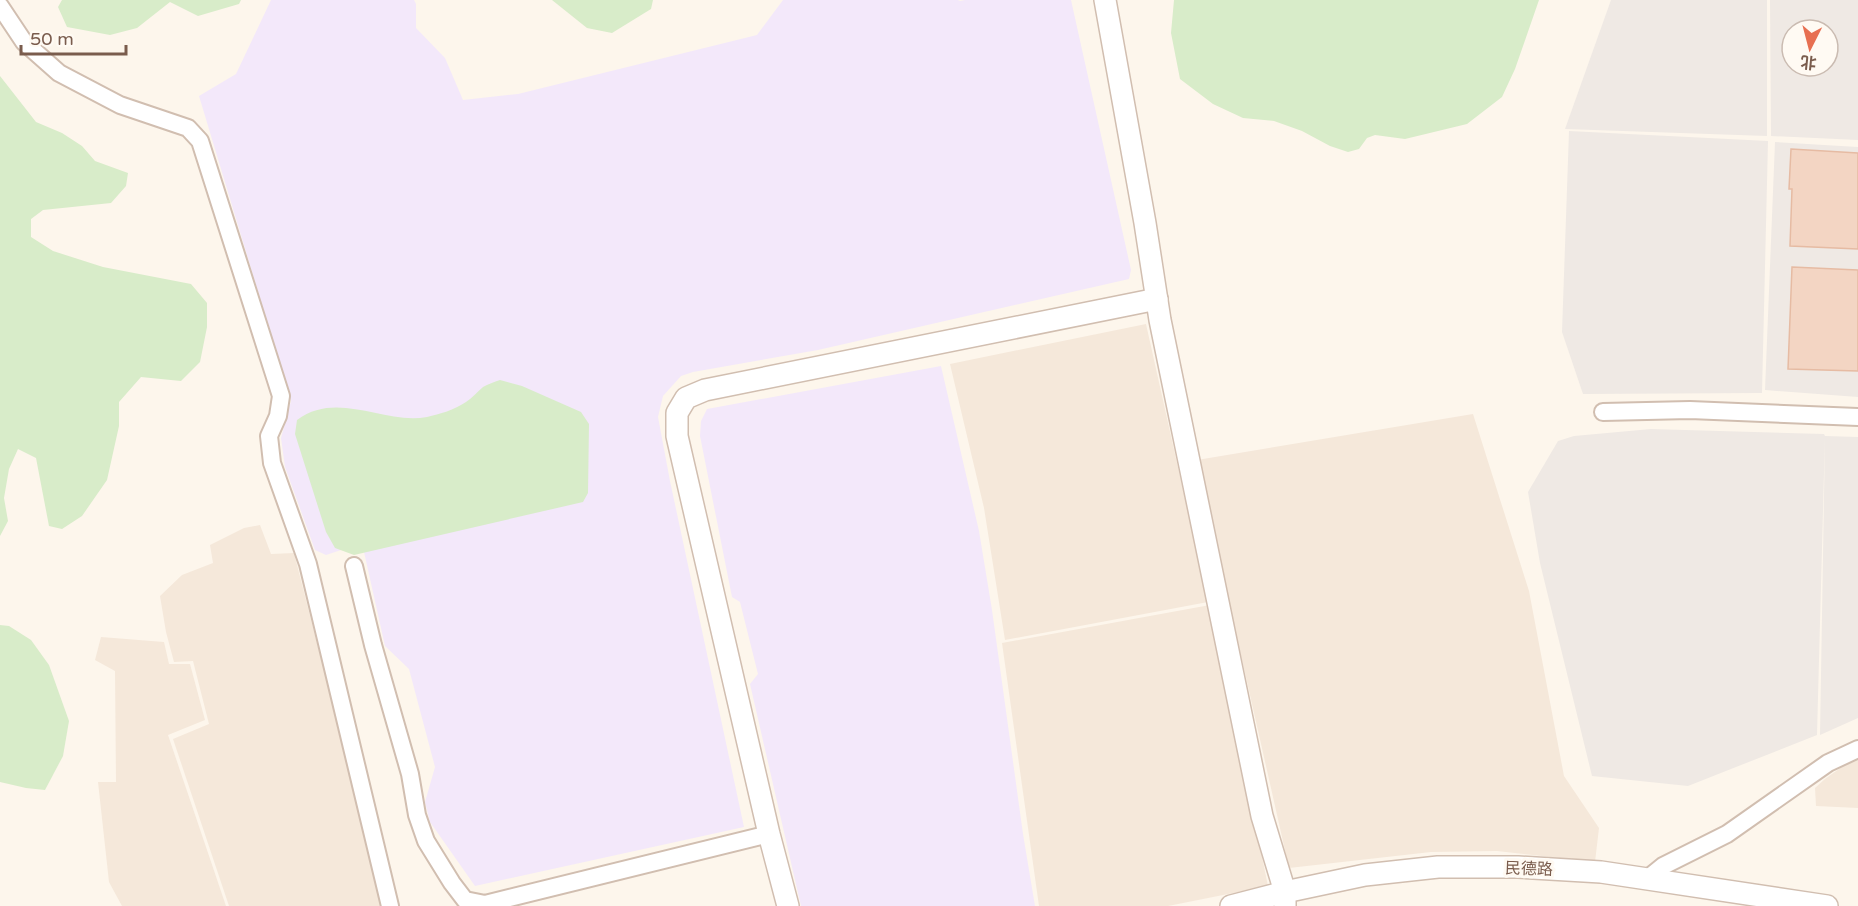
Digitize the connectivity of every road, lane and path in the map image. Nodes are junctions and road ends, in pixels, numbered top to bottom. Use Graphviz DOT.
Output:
graph roads {
  1 [pos="1105,0"];
  2 [pos="0,6"];
  3 [pos="1157,299"];
  4 [pos="1603,412"];
  5 [pos="1858,417"];
  6 [pos="354,566"];
  7 [pos="1858,749"];
  8 [pos="769,834"];
  9 [pos="1647,879"];
  10 [pos="1285,899"];
  11 [pos="390,906"];
  12 [pos="788,906"];
  13 [pos="1231,906"];
  14 [pos="1827,906"];
  1 -- 3 [label="street"];
  2 -- 11 [label="street"];
  3 -- 8 [label="street"];
  3 -- 10 [label="street"];
  4 -- 5 [label="street"];
  6 -- 8 [label="street"];
  7 -- 9 [label="street"];
  8 -- 12 [label="street"];
  9 -- 10 [label="street, 民德路"];
  9 -- 14 [label="street, 民德路"];
  10 -- 13 [label="street, 民德路"];
}
